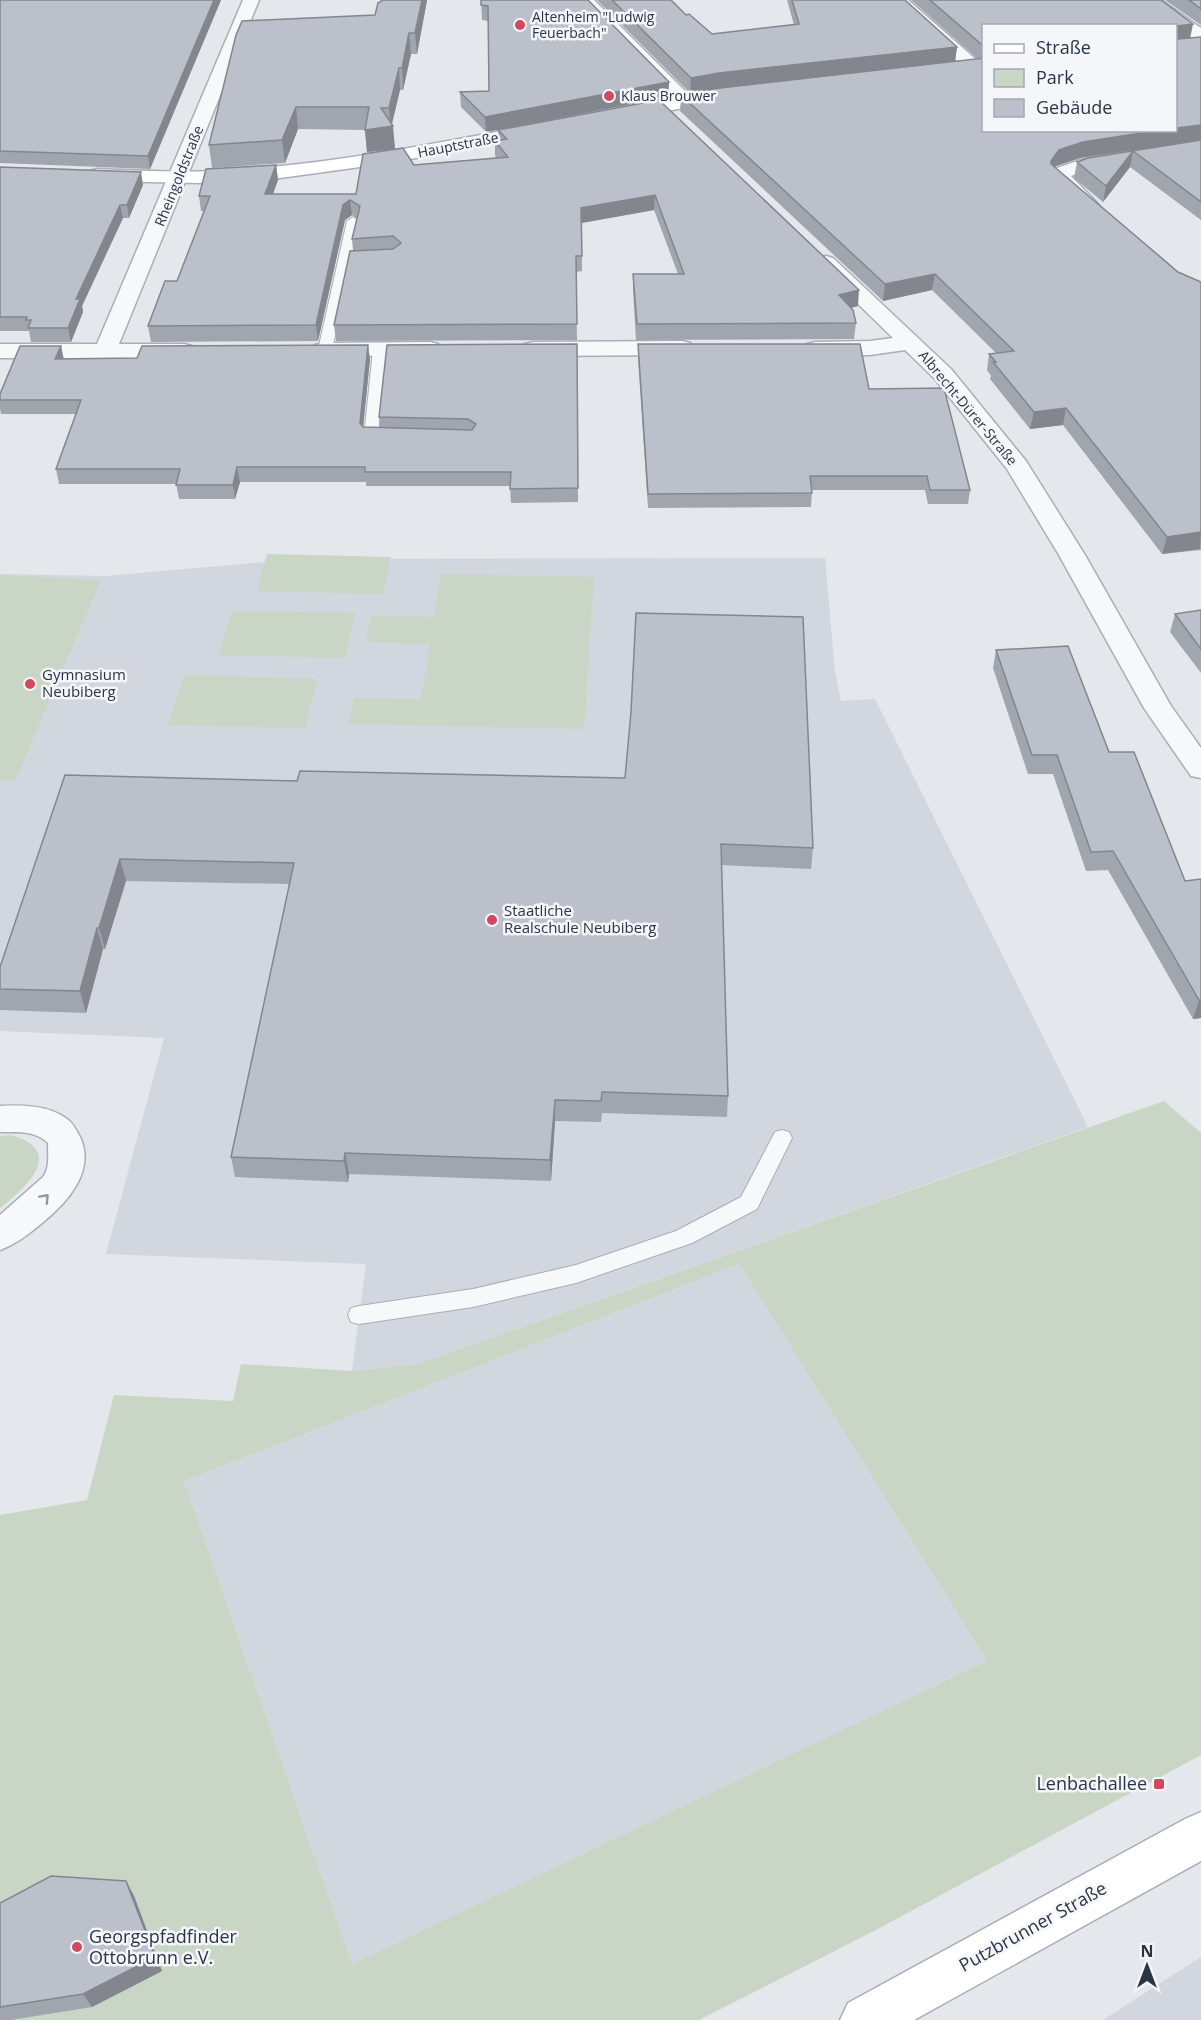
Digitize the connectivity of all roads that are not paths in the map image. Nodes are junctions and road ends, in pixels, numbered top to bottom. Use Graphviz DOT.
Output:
graph roads {
  1 [pos="251,0"];
  2 [pos="585,0"];
  3 [pos="898,0"];
  4 [pos="1150,0"];
  5 [pos="1177,24"];
  6 [pos="1177,24"];
  7 [pos="1197,42"];
  8 [pos="979,67"];
  9 [pos="953,69"];
  10 [pos="743,92"];
  11 [pos="673,103"];
  12 [pos="607,116"];
  13 [pos="562,125"];
  14 [pos="682,125"];
  15 [pos="1201,147"];
  16 [pos="77,174"];
  17 [pos="179,177"];
  18 [pos="1105,218"];
  19 [pos="353,221"];
  20 [pos="806,243"];
  21 [pos="911,342"];
  22 [pos="702,348"];
  23 [pos="799,348"];
  24 [pos="451,349"];
  25 [pos="510,349"];
  26 [pos="302,350"];
  27 [pos="325,350"];
  28 [pos="380,350"];
  29 [pos="0,351"];
  30 [pos="105,351"];
  31 [pos="209,351"];
  32 [pos="404,439"];
  33 [pos="1201,769"];
  34 [pos="0,1119"];
  35 [pos="782,1138"];
  36 [pos="0,1235"];
  37 [pos="358,1316"];
  38 [pos="1201,1835"];
  39 [pos="870,2019"];
  1 -- 17 [label="street, Rheingoldstraße"];
  2 -- 11 [label="street"];
  3 -- 8 [label="street"];
  4 -- 5 [label="street"];
  6 -- 7 [label="street"];
  8 -- 9 [label="street"];
  10 -- 11 [label="street"];
  11 -- 12 [label="street"];
  11 -- 14 [label="street"];
  13 -- 17 [label="street, Hauptstraße"];
  15 -- 18 [label="street"];
  16 -- 17 [label="street, Hauptstraße"];
  17 -- 30 [label="street, Rheingoldstraße"];
  19 -- 27 [label="lane"];
  20 -- 21 [label="street, Albrecht-Dürer-Straße"];
  21 -- 23 [label="street"];
  21 -- 33 [label="street, Albrecht-Dürer-Straße"];
  22 -- 25 [label="street"];
  24 -- 28 [label="street"];
  26 -- 27 [label="street"];
  27 -- 28 [label="street"];
  28 -- 32 [label="lane"];
  29 -- 30 [label="street"];
  30 -- 31 [label="street"];
  36 -- 34 [label="street, one-way"];
  35 -- 37 [label="lane"];
  38 -- 39 [label="street, Putzbrunner Straße"];
}
